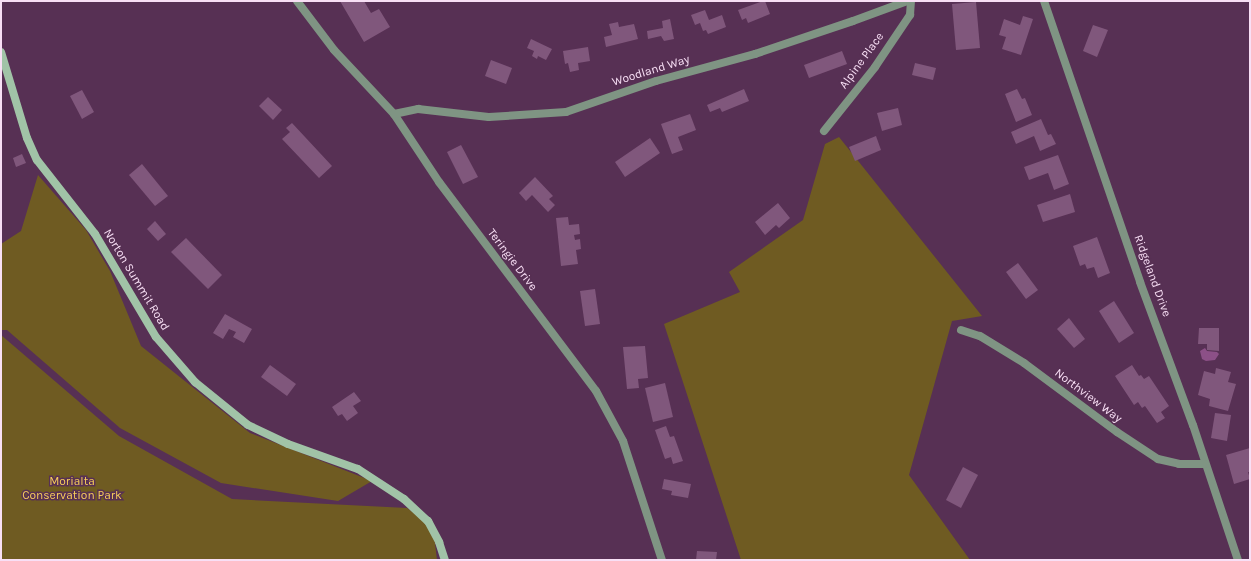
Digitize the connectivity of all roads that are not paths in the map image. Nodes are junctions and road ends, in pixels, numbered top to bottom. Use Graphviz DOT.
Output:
graph roads {
  1 [pos="296,1"];
  2 [pos="907,1"];
  3 [pos="911,1"];
  4 [pos="1044,1"];
  5 [pos="1,52"];
  6 [pos="394,114"];
  7 [pos="824,131"];
  8 [pos="961,330"];
  9 [pos="1205,464"];
  10 [pos="445,560"];
  11 [pos="662,560"];
  12 [pos="1238,560"];
  1 -- 6 [label="street, Teringie Drive"];
  2 -- 6 [label="street, Woodland Way"];
  3 -- 7 [label="street, Alpine Place"];
  4 -- 9 [label="street, Ridgeland Drive"];
  5 -- 10 [label="main road, Norton Summit Road"];
  6 -- 11 [label="street, Teringie Drive"];
  8 -- 9 [label="street, Northview Way"];
  9 -- 12 [label="street, Ridgeland Drive"];
}
